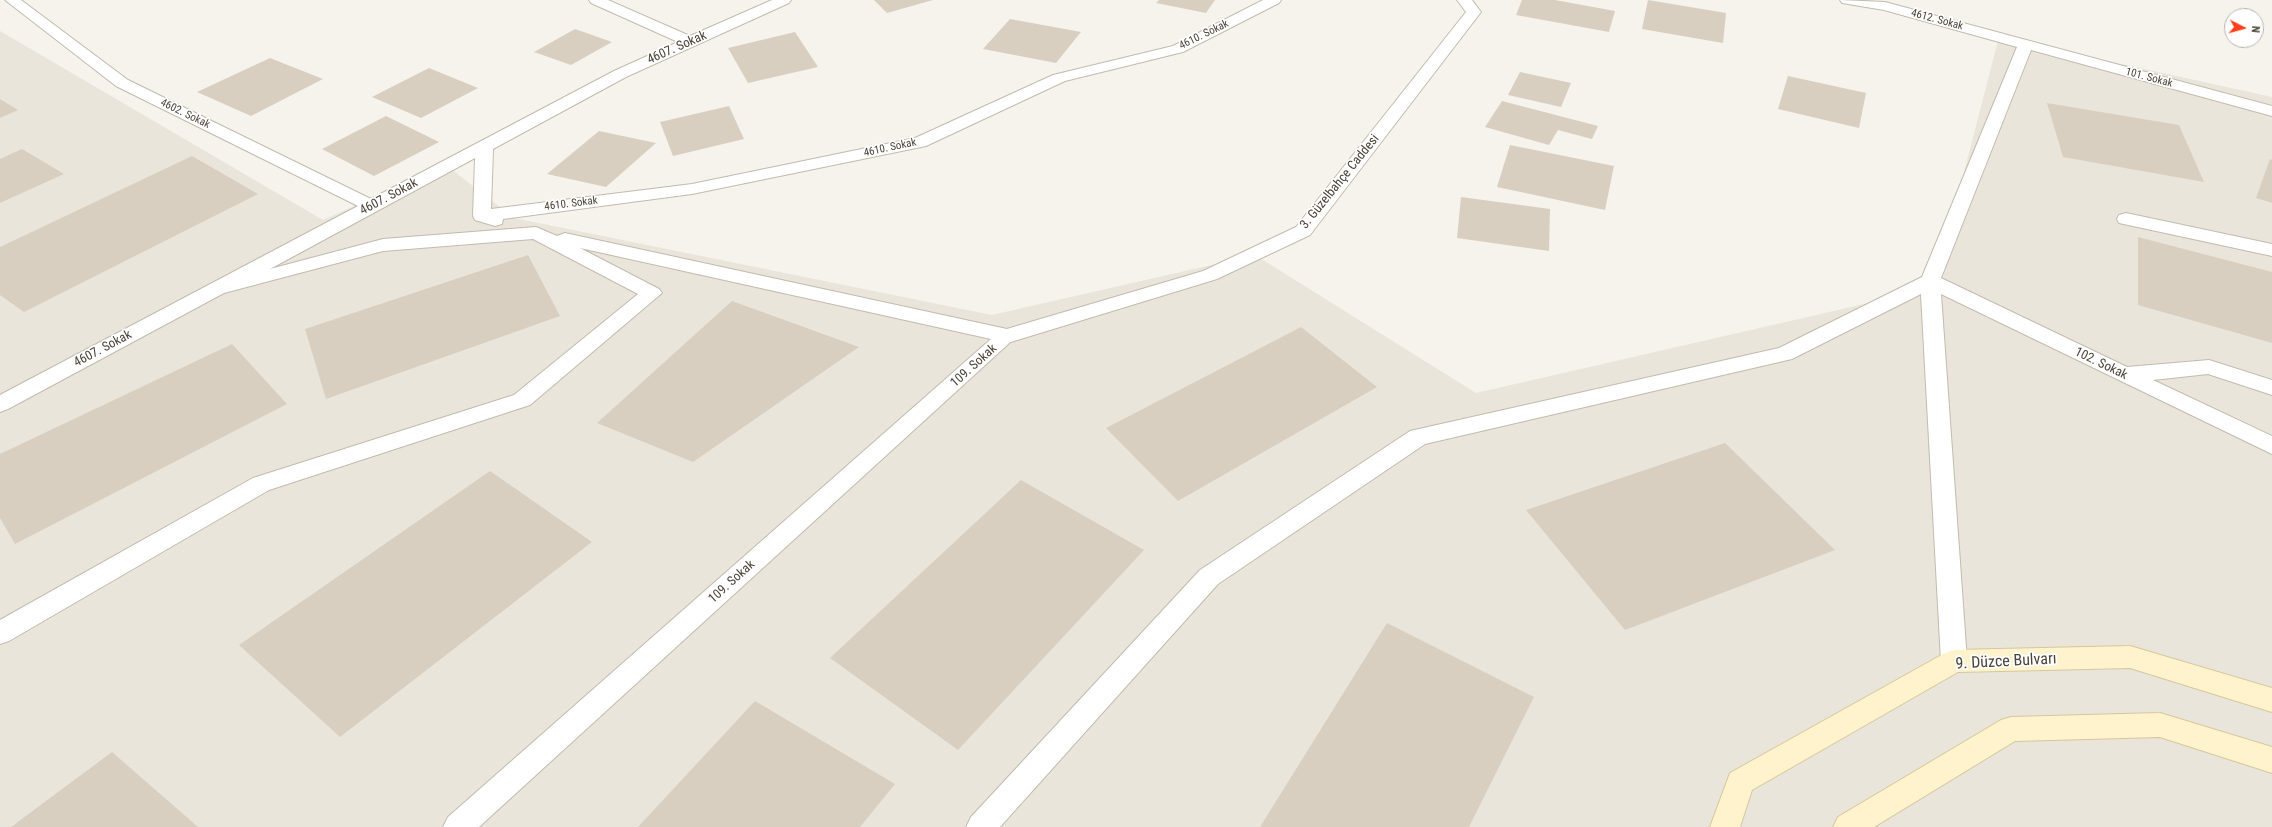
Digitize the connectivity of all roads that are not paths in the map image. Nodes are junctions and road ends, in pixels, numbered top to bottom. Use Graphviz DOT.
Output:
graph roads {
  1 [pos="12,0"];
  2 [pos="596,0"];
  3 [pos="784,0"];
  4 [pos="1274,0"];
  5 [pos="1464,0"];
  6 [pos="1847,0"];
  7 [pos="690,42"];
  8 [pos="2026,44"];
  9 [pos="2272,111"];
  10 [pos="484,147"];
  11 [pos="372,206"];
  12 [pos="482,216"];
  13 [pos="2126,219"];
  14 [pos="536,233"];
  15 [pos="2272,250"];
  16 [pos="1930,282"];
  17 [pos="216,289"];
  18 [pos="1007,336"];
  19 [pos="2123,375"];
  20 [pos="2272,388"];
  21 [pos="0,404"];
  22 [pos="2272,446"];
  23 [pos="0,633"];
  24 [pos="1954,661"];
  25 [pos="2272,700"];
  26 [pos="2272,760"];
  27 [pos="458,827"];
  28 [pos="981,827"];
  29 [pos="1725,827"];
  30 [pos="1848,827"];
  1 -- 11 [label="street, 4602. Sokak"];
  2 -- 7 [label="street"];
  3 -- 7 [label="street, 4607. Sokak"];
  4 -- 12 [label="street, 4610. Sokak"];
  5 -- 18 [label="street, 3. Güzelbahçe Caddesi"];
  6 -- 8 [label="street, 4612. Sokak"];
  7 -- 10 [label="street, 4607. Sokak"];
  8 -- 9 [label="street, 101. Sokak"];
  8 -- 16 [label="street"];
  10 -- 11 [label="street, 4607. Sokak"];
  10 -- 12 [label="street"];
  11 -- 17 [label="street, 4607. Sokak"];
  12 -- 14 [label="street"];
  13 -- 15 [label="street"];
  14 -- 17 [label="street"];
  14 -- 18 [label="street"];
  14 -- 23 [label="street"];
  16 -- 19 [label="street, 102. Sokak"];
  16 -- 24 [label="street"];
  16 -- 28 [label="street"];
  17 -- 21 [label="street, 4607. Sokak"];
  18 -- 27 [label="street, 109. Sokak"];
  19 -- 20 [label="street"];
  19 -- 22 [label="street, 102. Sokak"];
  24 -- 25 [label="main road, 9. Düzce Bulvarı"];
  24 -- 29 [label="main road, 9. Düzce Bulvarı"];
  26 -- 30 [label="main road"];
}
